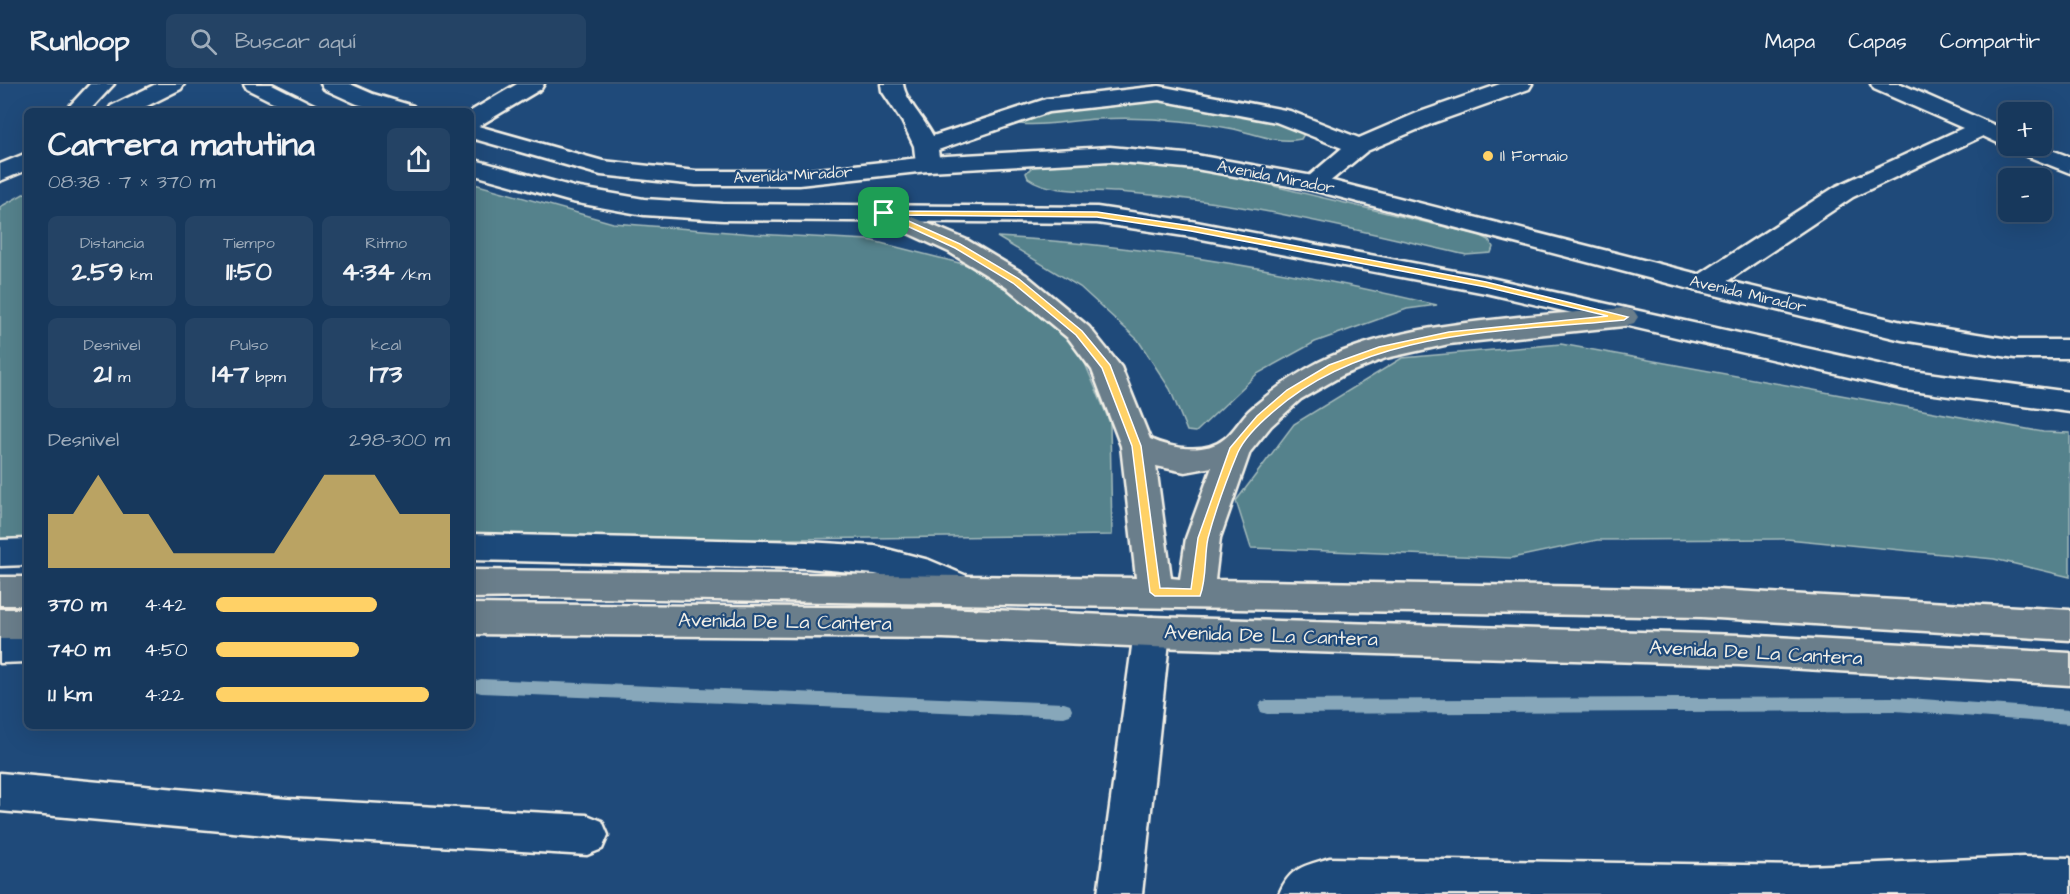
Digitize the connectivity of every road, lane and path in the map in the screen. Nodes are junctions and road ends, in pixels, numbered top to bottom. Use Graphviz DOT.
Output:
graph roads {
  1 [pos="103,84"];
  2 [pos="173,84"];
  3 [pos="255,84"];
  4 [pos="332,84"];
  5 [pos="533,84"];
  6 [pos="892,84"];
  7 [pos="1521,84"];
  8 [pos="1882,84"];
  9 [pos="1162,89"];
  10 [pos="79,108"];
  11 [pos="125,108"];
  12 [pos="302,108"];
  13 [pos="395,108"];
  14 [pos="474,120"];
  15 [pos="1982,128"];
  16 [pos="474,132"];
  17 [pos="1998,135"];
  18 [pos="1359,146"];
  19 [pos="927,155"];
  20 [pos="2046,156"];
  21 [pos="24,162"];
  22 [pos="2070,166"];
  23 [pos="474,167"];
  24 [pos="0,174"];
  25 [pos="1313,183"];
  26 [pos="884,213"];
  27 [pos="1704,284"];
  28 [pos="1624,317"];
  29 [pos="2070,349"];
  30 [pos="2070,402"];
  31 [pos="1137,446"];
  32 [pos="1235,448"];
  33 [pos="474,547"];
  34 [pos="24,552"];
  35 [pos="0,553"];
  36 [pos="474,584"];
  37 [pos="961,589"];
  38 [pos="0,591"];
  39 [pos="24,591"];
  40 [pos="1155,592"];
  41 [pos="1196,593"];
  42 [pos="480,621"];
  43 [pos="0,624"];
  44 [pos="24,624"];
  45 [pos="2070,625"];
  46 [pos="1152,632"];
  47 [pos="24,647"];
  48 [pos="0,648"];
  49 [pos="2070,669"];
  50 [pos="0,792"];
  51 [pos="587,835"];
  52 [pos="2070,879"];
  53 [pos="1120,894"];
  54 [pos="1301,894"];
  1 -- 10 [label="main road"];
  2 -- 11 [label="main road"];
  3 -- 12 [label="main road"];
  4 -- 13 [label="main road"];
  5 -- 14 [label="main road"];
  6 -- 19 [label="main road"];
  7 -- 18 [label="main road"];
  8 -- 15 [label="main road"];
  9 -- 18 [label="main road"];
  9 -- 19 [label="main road"];
  15 -- 17 [label="main road"];
  15 -- 27 [label="main road"];
  16 -- 19 [label="main road, Avenida Mirador"];
  18 -- 25 [label="main road"];
  19 -- 25 [label="main road, Avenida Mirador"];
  20 -- 22 [label="main road"];
  21 -- 24 [label="main road"];
  23 -- 26 [label="main road, Avenida Mirador"];
  25 -- 27 [label="main road, Avenida Mirador"];
  26 -- 28 [label="main road, Avenida Mirador"];
  26 -- 31 [label="main road"];
  27 -- 29 [label="main road, Avenida Mirador"];
  28 -- 30 [label="main road, Avenida Mirador"];
  28 -- 32 [label="main road"];
  31 -- 32 [label="main road"];
  31 -- 40 [label="main road"];
  32 -- 41 [label="main road"];
  33 -- 37 [label="main road"];
  34 -- 35 [label="main road"];
  36 -- 37 [label="main road, Avenida De La Cantera"];
  37 -- 40 [label="main road, Avenida De La Cantera"];
  38 -- 39 [label="main road"];
  40 -- 41 [label="main road, Avenida De La Cantera"];
  41 -- 45 [label="main road, Avenida De La Cantera"];
  42 -- 46 [label="main road, Avenida De La Cantera"];
  43 -- 44 [label="main road"];
  46 -- 49 [label="main road, Avenida De La Cantera"];
  46 -- 53 [label="main road"];
  47 -- 48 [label="main road"];
  50 -- 51 [label="main road"];
  52 -- 54 [label="main road"];
}
